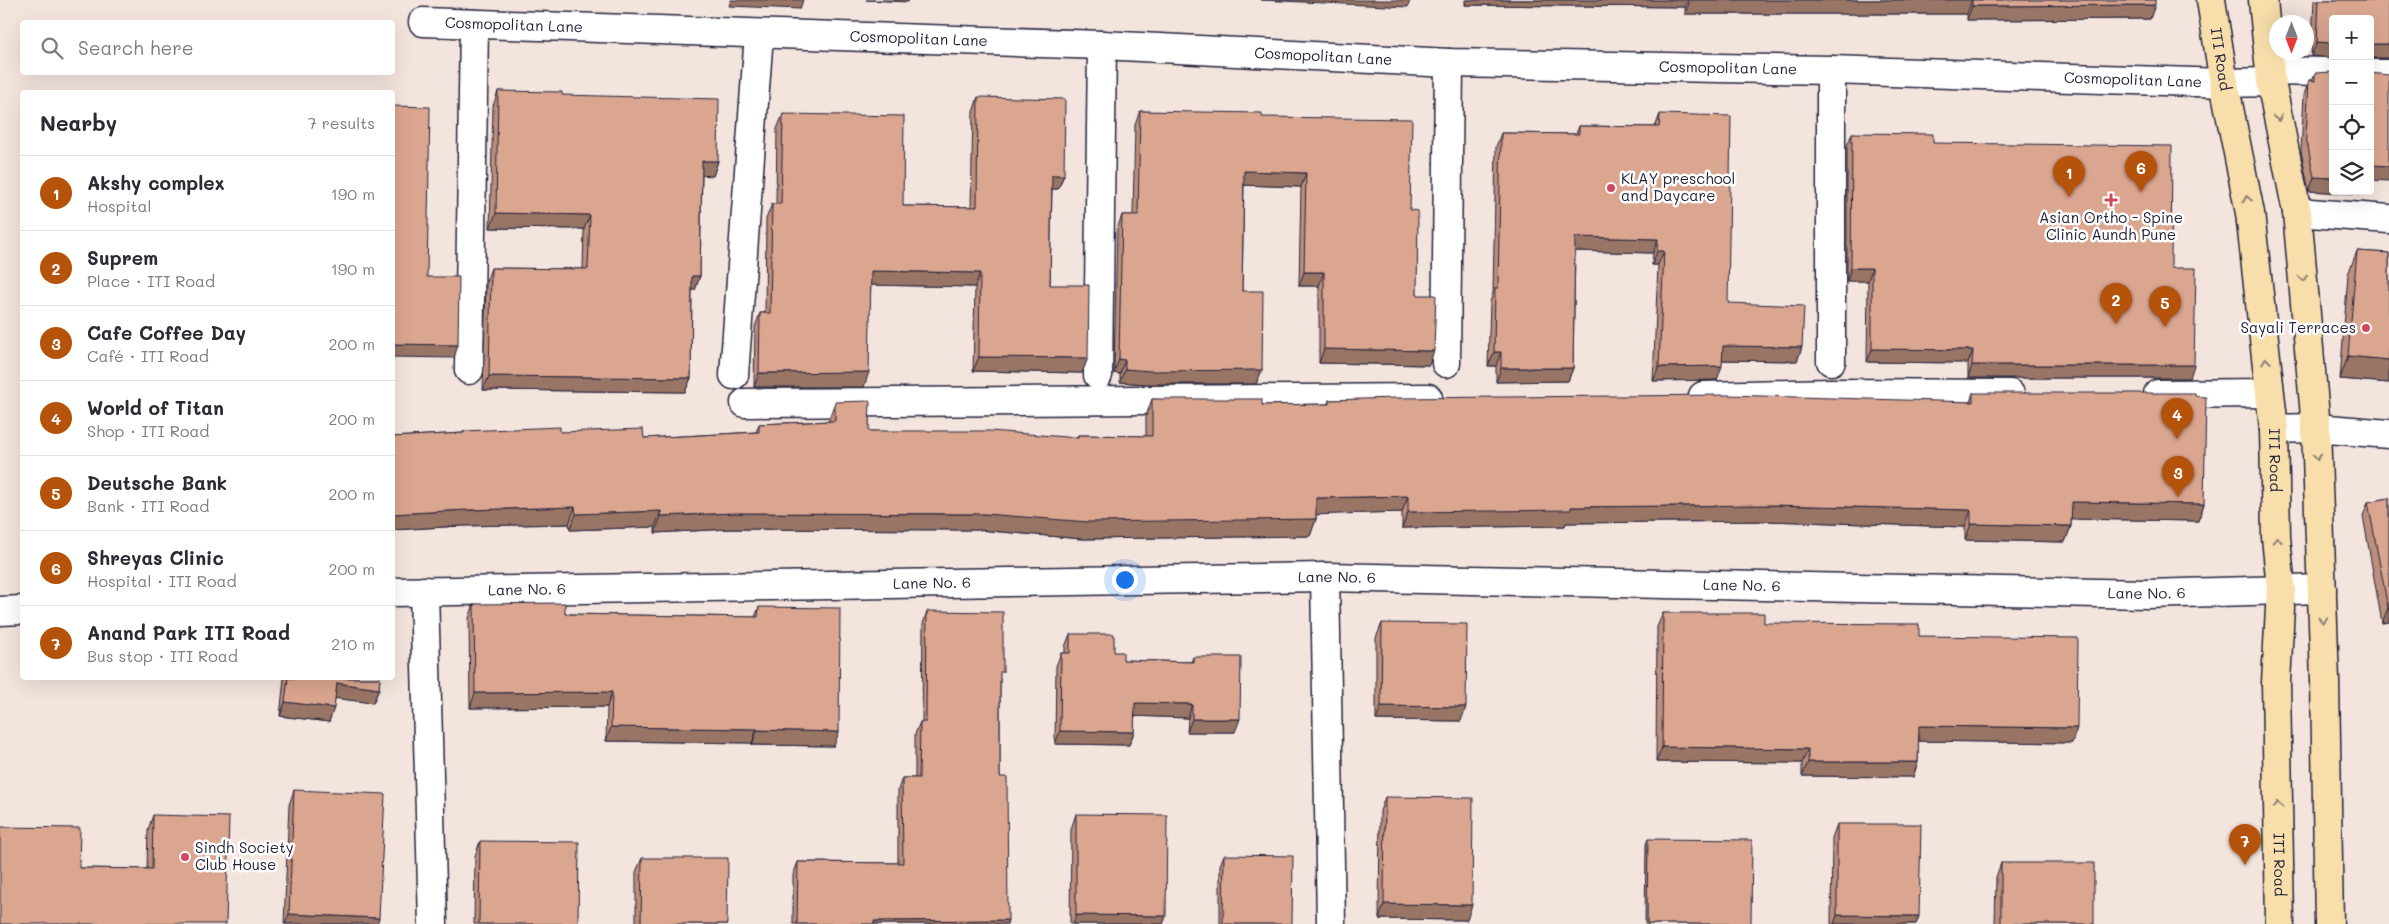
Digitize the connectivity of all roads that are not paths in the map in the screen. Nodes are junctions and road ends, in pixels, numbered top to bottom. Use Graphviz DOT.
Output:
graph roads {
  1 [pos="2211,0"];
  2 [pos="2263,0"];
  3 [pos="423,22"];
  4 [pos="474,24"];
  5 [pos="759,34"];
  6 [pos="1102,45"];
  7 [pos="1449,63"];
  8 [pos="1831,70"];
  9 [pos="2329,72"];
  10 [pos="2374,74"];
  11 [pos="2389,74"];
  12 [pos="2270,76"];
  13 [pos="2224,83"];
  14 [pos="2297,212"];
  15 [pos="2389,219"];
  16 [pos="1831,361"];
  17 [pos="1446,363"];
  18 [pos="469,370"];
  19 [pos="734,375"];
  20 [pos="1098,375"];
  21 [pos="2269,393"];
  22 [pos="2040,394"];
  23 [pos="2129,394"];
  24 [pos="1674,396"];
  25 [pos="1457,397"];
  26 [pos="745,403"];
  27 [pos="2274,428"];
  28 [pos="2316,428"];
  29 [pos="2389,434"];
  30 [pos="1325,578"];
  31 [pos="2281,589"];
  32 [pos="2322,589"];
  33 [pos="424,591"];
  34 [pos="395,592"];
  35 [pos="20,610"];
  36 [pos="0,611"];
  37 [pos="433,924"];
  38 [pos="1331,924"];
  39 [pos="2280,924"];
  40 [pos="2329,924"];
  1 -- 13 [label="main road, ITI Road"];
  2 -- 12 [label="main road"];
  3 -- 4 [label="street, Cosmopolitan Lane"];
  4 -- 5 [label="street, Cosmopolitan Lane"];
  4 -- 18 [label="street"];
  5 -- 6 [label="street, Cosmopolitan Lane"];
  5 -- 19 [label="street"];
  6 -- 7 [label="street, Cosmopolitan Lane"];
  6 -- 20 [label="street"];
  7 -- 8 [label="street, Cosmopolitan Lane"];
  7 -- 17 [label="street"];
  8 -- 13 [label="street, Cosmopolitan Lane"];
  8 -- 16 [label="street"];
  9 -- 12 [label="street, Cosmopolitan Lane"];
  10 -- 11 [label="street"];
  12 -- 13 [label="street, Cosmopolitan Lane"];
  12 -- 14 [label="main road, one-way"];
  21 -- 13 [label="main road, ITI Road, one-way"];
  14 -- 15 [label="street"];
  14 -- 28 [label="main road, one-way"];
  21 -- 23 [label="street"];
  21 -- 27 [label="main road, ITI Road"];
  22 -- 24 [label="street"];
  25 -- 26 [label="street"];
  27 -- 28 [label="street"];
  31 -- 27 [label="main road, ITI Road, one-way"];
  28 -- 29 [label="street"];
  28 -- 32 [label="main road, one-way"];
  30 -- 31 [label="street, Lane No. 6"];
  30 -- 33 [label="street, Lane No. 6"];
  30 -- 38 [label="street"];
  31 -- 32 [label="street, Lane No. 6"];
  39 -- 31 [label="main road, ITI Road, one-way"];
  32 -- 40 [label="main road, one-way"];
  33 -- 34 [label="street, Lane No. 6"];
  33 -- 37 [label="street"];
  35 -- 36 [label="street"];
}
